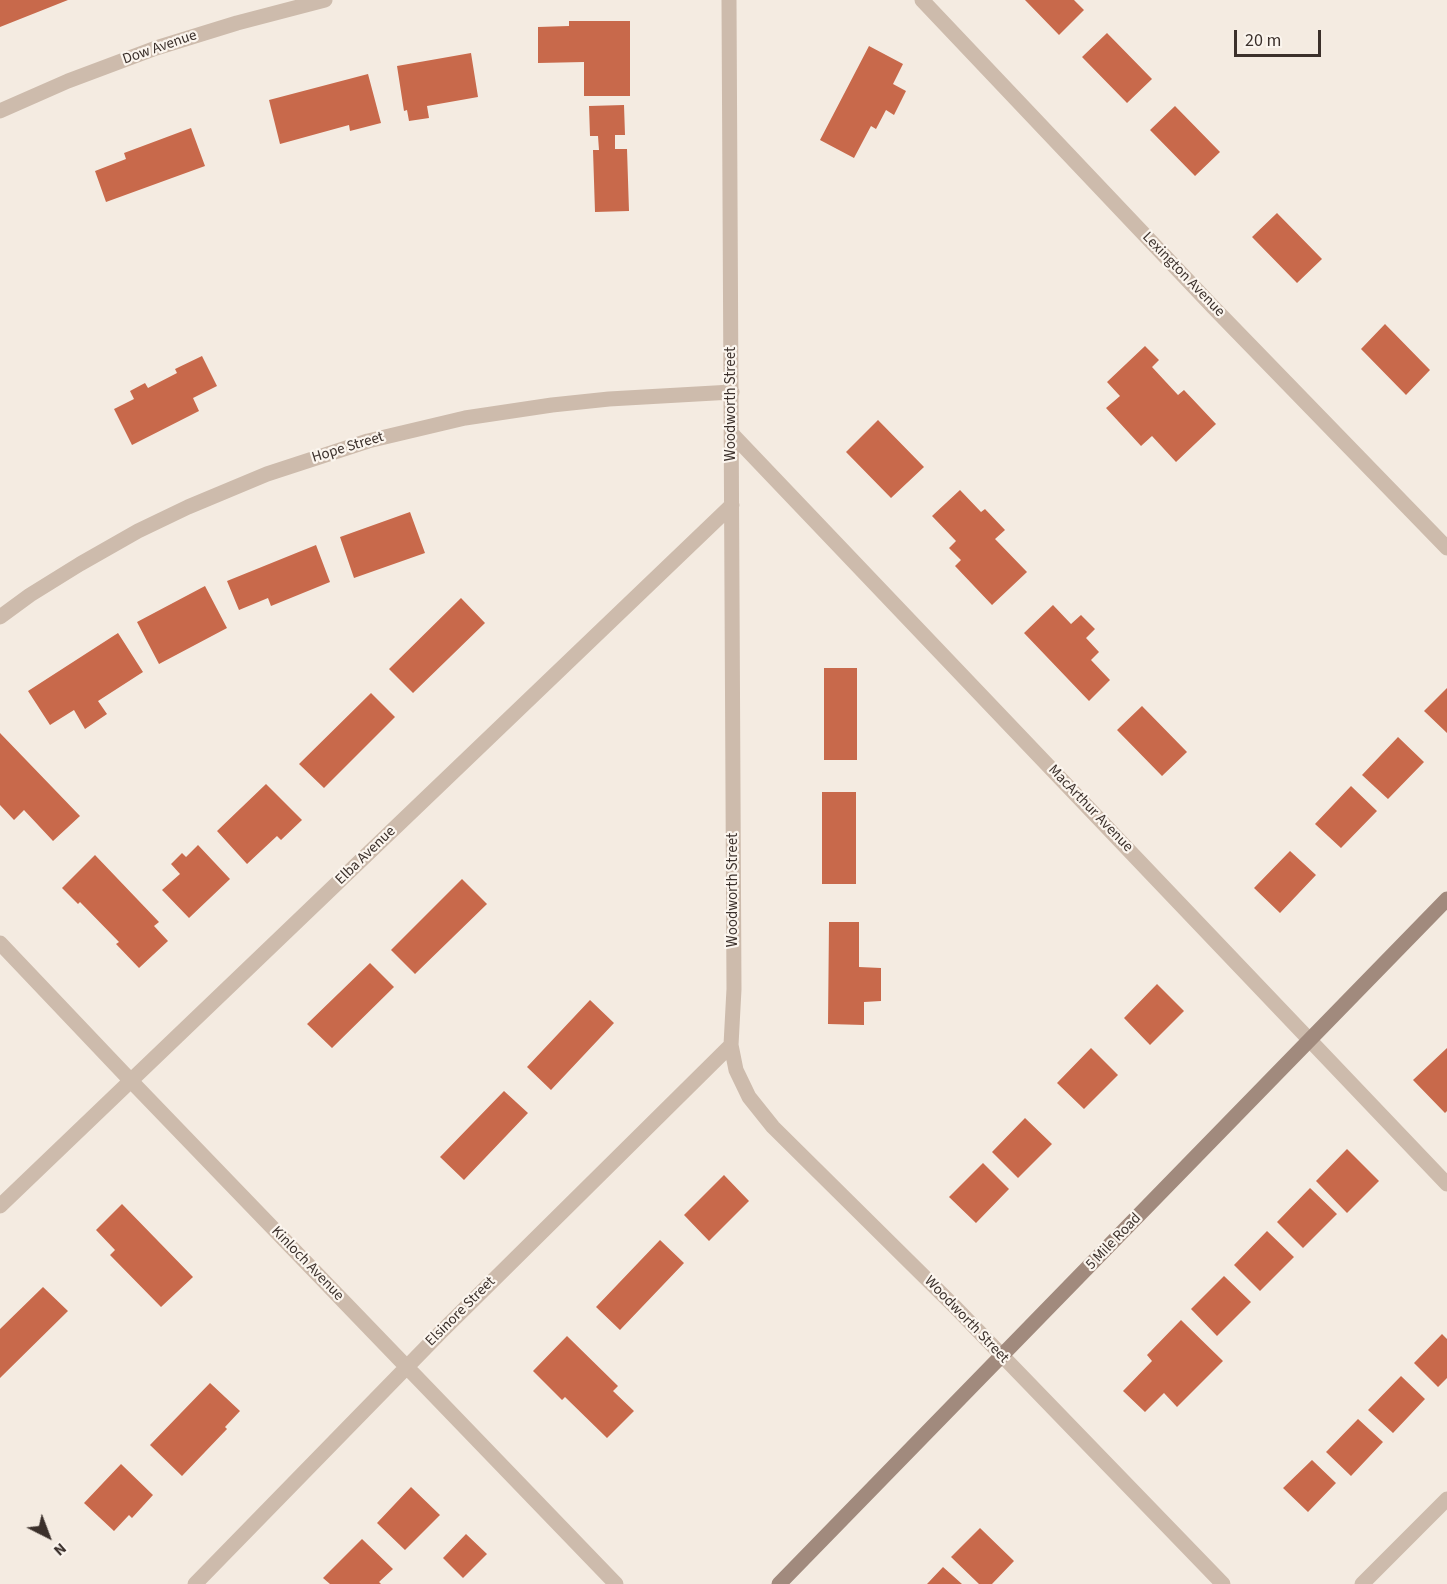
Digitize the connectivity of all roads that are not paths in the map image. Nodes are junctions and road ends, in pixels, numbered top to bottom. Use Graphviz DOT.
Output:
graph roads {
  1 [pos="325,0"];
  2 [pos="729,0"];
  3 [pos="922,0"];
  4 [pos="0,111"];
  5 [pos="732,392"];
  6 [pos="732,434"];
  7 [pos="732,505"];
  8 [pos="1447,548"];
  9 [pos="0,617"];
  10 [pos="1447,899"];
  11 [pos="0,943"];
  12 [pos="1309,1040"];
  13 [pos="731,1045"];
  14 [pos="132,1082"];
  15 [pos="1447,1184"];
  16 [pos="0,1206"];
  17 [pos="1002,1357"];
  18 [pos="406,1367"];
  19 [pos="1447,1500"];
  20 [pos="195,1584"];
  21 [pos="616,1584"];
  22 [pos="779,1584"];
  23 [pos="1223,1584"];
  24 [pos="1362,1584"];
  1 -- 4 [label="street, Dow Avenue"];
  2 -- 5 [label="street, Woodworth Street"];
  3 -- 8 [label="street, Lexington Avenue"];
  5 -- 6 [label="street, Woodworth Street"];
  5 -- 9 [label="street, Hope Street"];
  6 -- 7 [label="street, Woodworth Street"];
  6 -- 12 [label="street, MacArthur Avenue"];
  7 -- 13 [label="street, Woodworth Street"];
  7 -- 14 [label="street, Elba Avenue"];
  10 -- 12 [label="main road, 5 Mile Road"];
  11 -- 14 [label="street, Kinloch Avenue"];
  12 -- 15 [label="street, MacArthur Avenue"];
  12 -- 17 [label="main road, 5 Mile Road"];
  13 -- 17 [label="street, Woodworth Street"];
  13 -- 18 [label="street, Elsinore Street"];
  14 -- 16 [label="street, Elba Avenue"];
  14 -- 18 [label="street, Kinloch Avenue"];
  17 -- 22 [label="main road, 5 Mile Road"];
  17 -- 23 [label="street, Woodworth Street"];
  18 -- 20 [label="street, Elsinore Street"];
  18 -- 21 [label="street, Kinloch Avenue"];
  19 -- 24 [label="street"];
}
